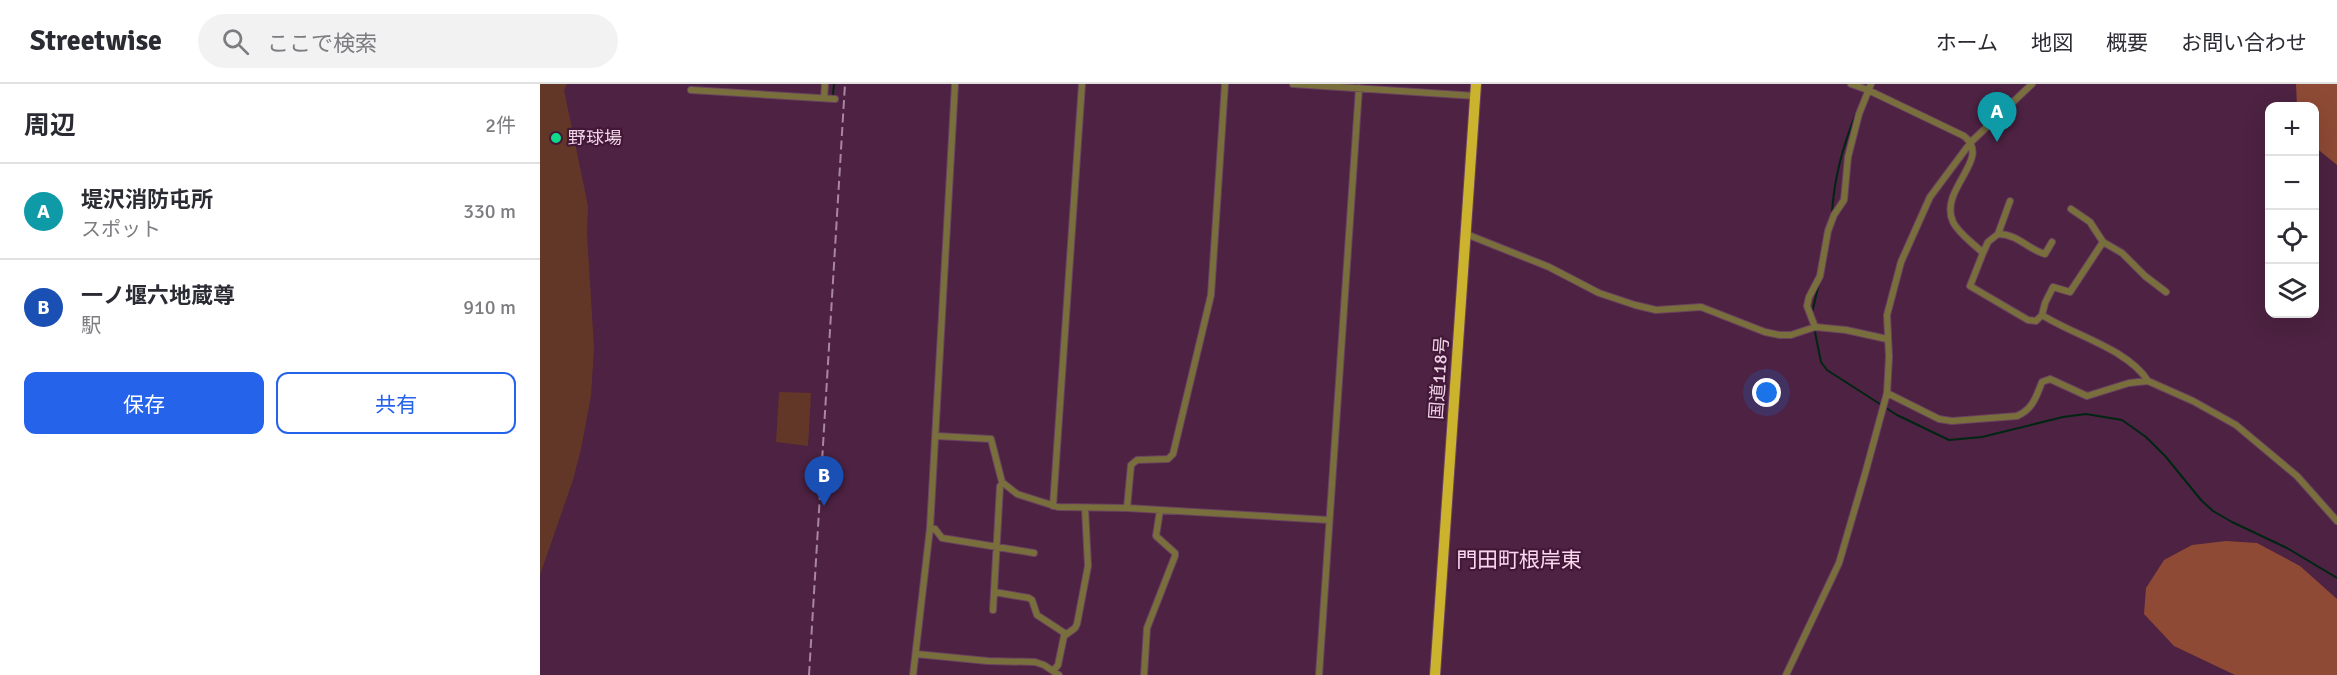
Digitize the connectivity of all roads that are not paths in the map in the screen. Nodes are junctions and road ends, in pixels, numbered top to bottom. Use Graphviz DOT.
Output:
graph roads {
  1 [pos="825,84"];
  2 [pos="956,84"];
  3 [pos="1082,84"];
  4 [pos="1225,84"];
  5 [pos="1293,84"];
  6 [pos="1476,84"];
  7 [pos="1851,84"];
  8 [pos="2032,84"];
  9 [pos="1869,87"];
  10 [pos="1359,88"];
  11 [pos="691,90"];
  12 [pos="1476,96"];
  13 [pos="824,98"];
  14 [pos="835,99"];
  15 [pos="1971,142"];
  16 [pos="2010,201"];
  17 [pos="2071,209"];
  18 [pos="1466,234"];
  19 [pos="1998,234"];
  20 [pos="2052,242"];
  21 [pos="2103,242"];
  22 [pos="1983,253"];
  23 [pos="2166,292"];
  24 [pos="2042,315"];
  25 [pos="1815,327"];
  26 [pos="1887,339"];
  27 [pos="2148,381"];
  28 [pos="1887,393"];
  29 [pos="937,436"];
  30 [pos="1003,483"];
  31 [pos="1053,506"];
  32 [pos="1085,508"];
  33 [pos="1126,508"];
  34 [pos="1160,510"];
  35 [pos="1329,520"];
  36 [pos="2337,521"];
  37 [pos="930,528"];
  38 [pos="996,547"];
  39 [pos="1034,553"];
  40 [pos="994,592"];
  41 [pos="993,610"];
  42 [pos="1066,634"];
  43 [pos="916,654"];
  44 [pos="1056,673"];
  45 [pos="913,675"];
  46 [pos="1144,675"];
  47 [pos="1319,675"];
  48 [pos="1435,675"];
  49 [pos="1786,675"];
  1 -- 13 [label="street"];
  2 -- 29 [label="street"];
  3 -- 31 [label="street"];
  4 -- 33 [label="street"];
  5 -- 10 [label="street"];
  6 -- 12 [label="highway, 国道118号"];
  7 -- 9 [label="street"];
  8 -- 15 [label="street"];
  9 -- 15 [label="street"];
  9 -- 25 [label="street"];
  10 -- 12 [label="street"];
  10 -- 35 [label="street"];
  11 -- 13 [label="street"];
  12 -- 18 [label="highway, 国道118号"];
  13 -- 14 [label="street"];
  15 -- 22 [label="street"];
  15 -- 26 [label="street"];
  16 -- 19 [label="street"];
  17 -- 21 [label="street"];
  18 -- 25 [label="street"];
  18 -- 48 [label="highway, 国道118号"];
  19 -- 20 [label="street"];
  19 -- 22 [label="street"];
  21 -- 23 [label="street"];
  21 -- 24 [label="street"];
  22 -- 24 [label="street"];
  24 -- 27 [label="street"];
  25 -- 26 [label="street"];
  26 -- 28 [label="street"];
  27 -- 28 [label="street"];
  27 -- 36 [label="street"];
  28 -- 49 [label="street"];
  29 -- 30 [label="street"];
  29 -- 37 [label="street"];
  30 -- 31 [label="street"];
  30 -- 38 [label="street"];
  31 -- 32 [label="street"];
  32 -- 33 [label="street"];
  32 -- 42 [label="street"];
  33 -- 34 [label="street"];
  34 -- 35 [label="street"];
  34 -- 46 [label="street"];
  35 -- 47 [label="street"];
  37 -- 38 [label="street"];
  37 -- 43 [label="street"];
  38 -- 39 [label="street"];
  38 -- 40 [label="street"];
  40 -- 41 [label="street"];
  40 -- 42 [label="street"];
  42 -- 44 [label="street"];
  43 -- 44 [label="street"];
  43 -- 45 [label="street"];
}
